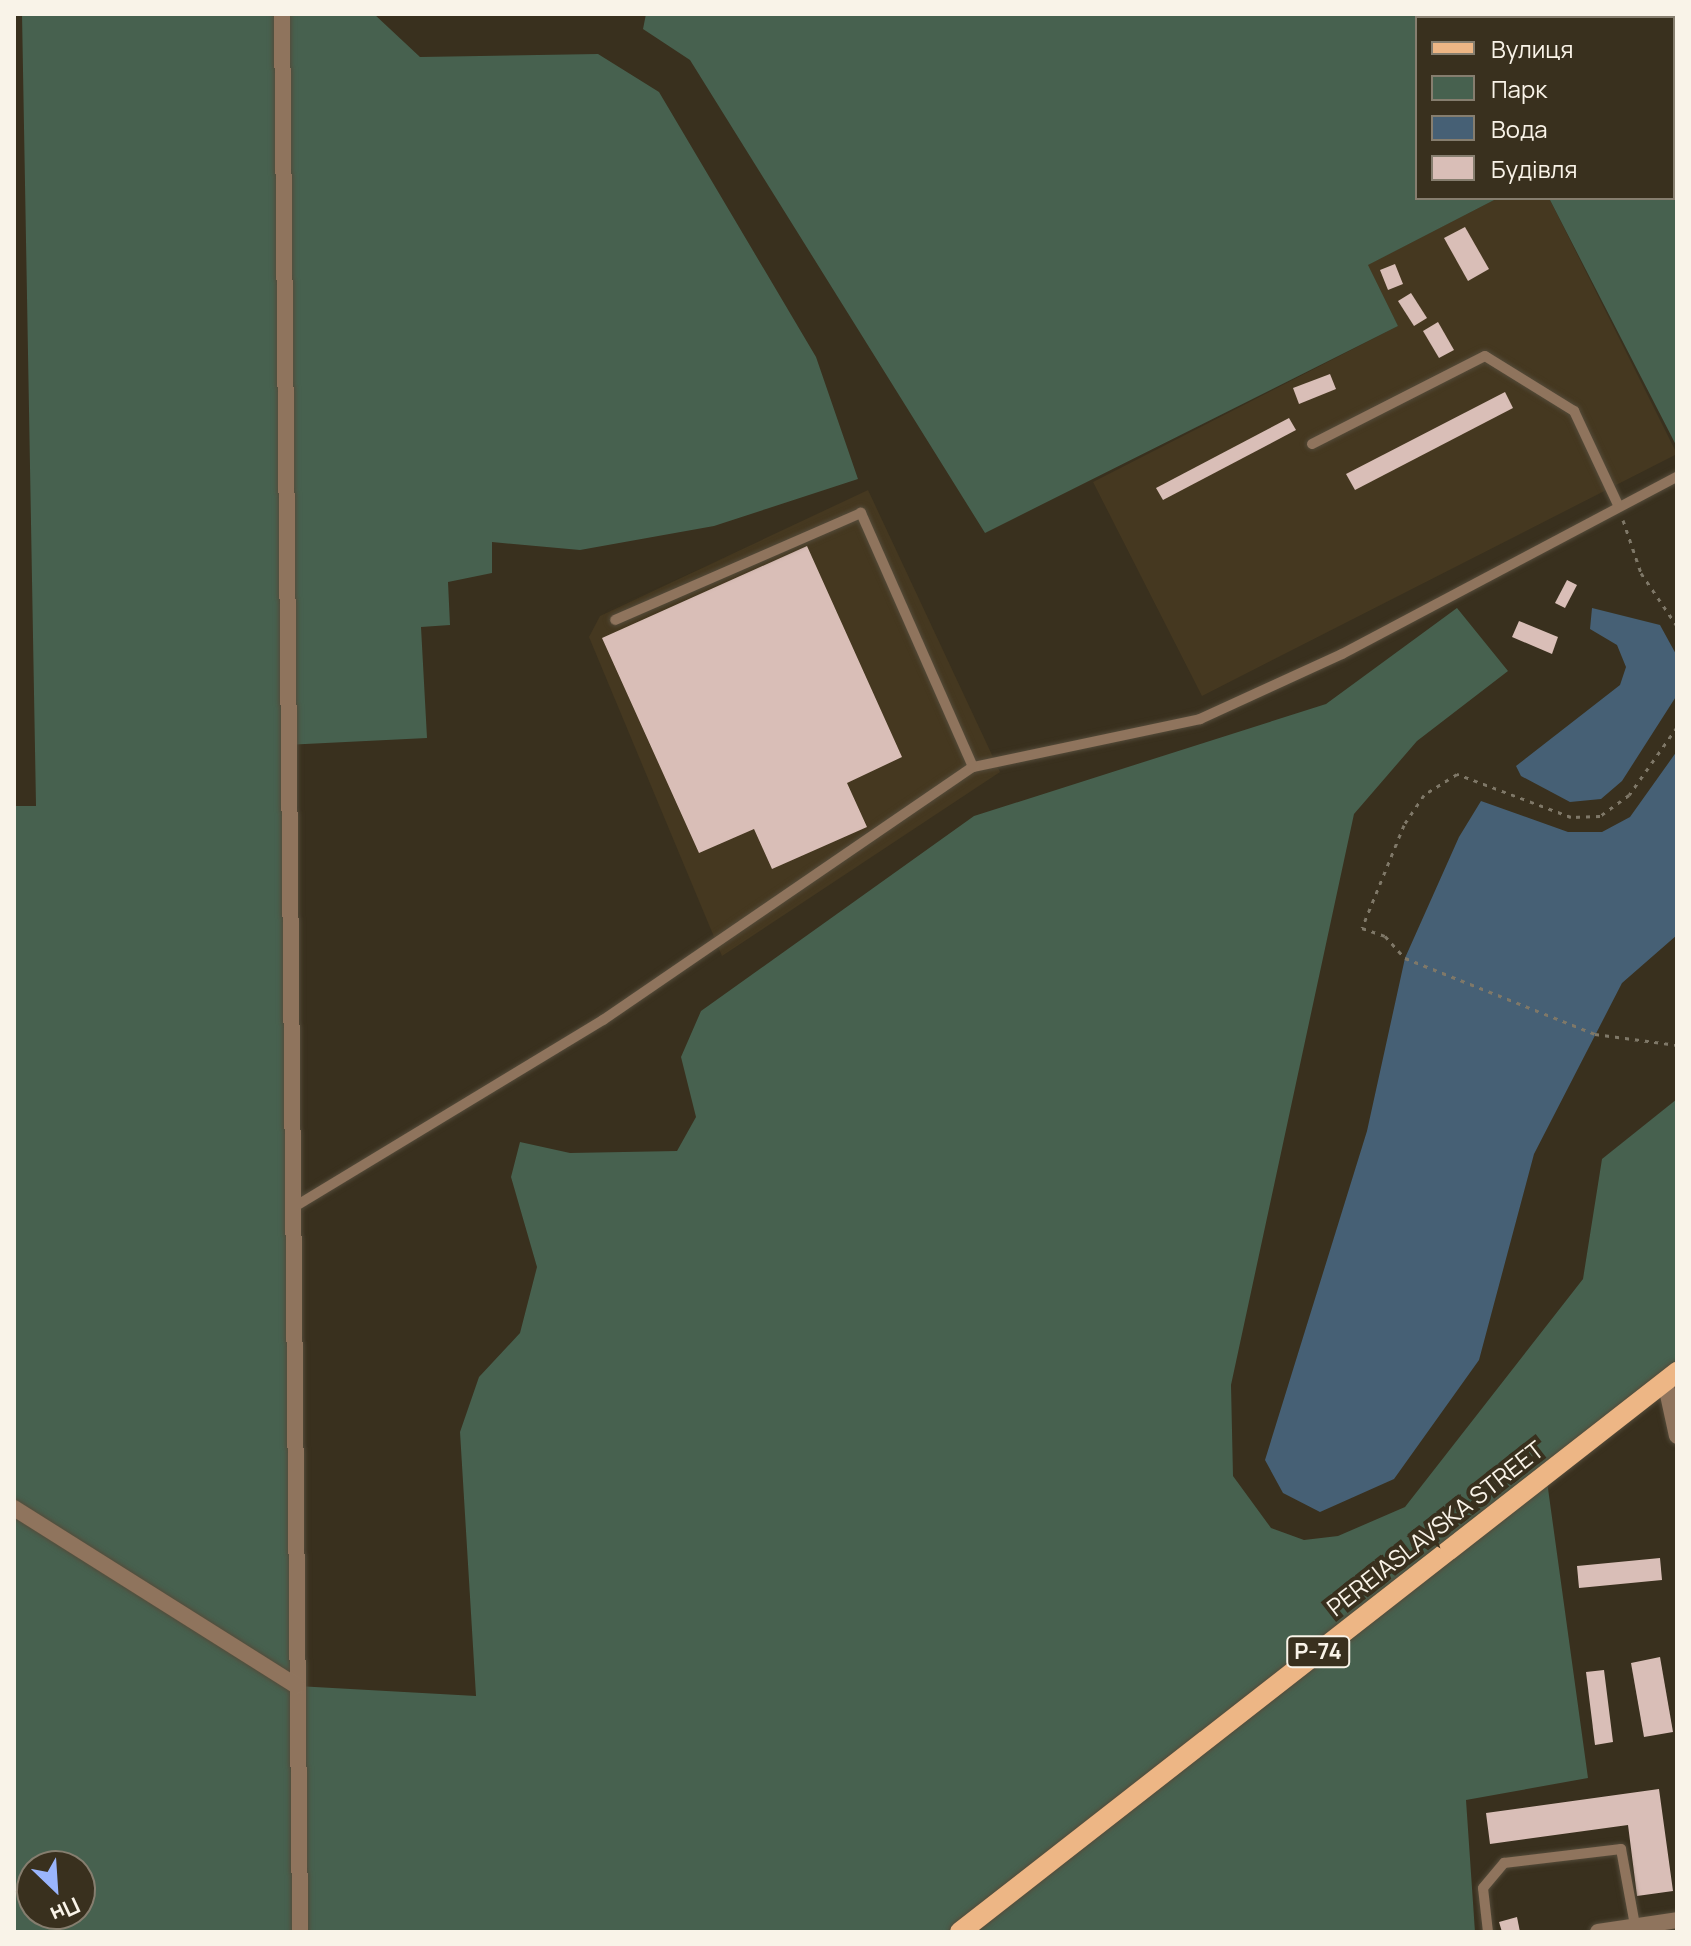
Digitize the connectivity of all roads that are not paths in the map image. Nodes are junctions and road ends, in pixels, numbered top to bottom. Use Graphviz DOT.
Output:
graph roads {
  1 [pos="282,14"];
  2 [pos="1312,444"];
  3 [pos="1677,477"];
  4 [pos="1618,505"];
  5 [pos="615,620"];
  6 [pos="973,767"];
  7 [pos="291,1209"];
  8 [pos="1671,1377"];
  9 [pos="1677,1436"];
  10 [pos="14,1508"];
  11 [pos="297,1686"];
  12 [pos="1677,1920"];
  13 [pos="1635,1925"];
  14 [pos="300,1932"];
  15 [pos="960,1932"];
  16 [pos="1488,1932"];
  17 [pos="1598,1932"];
  1 -- 7 [label="street"];
  2 -- 4 [label="lane"];
  3 -- 4 [label="lane"];
  4 -- 6 [label="lane"];
  5 -- 6 [label="lane"];
  6 -- 7 [label="lane"];
  7 -- 11 [label="street"];
  8 -- 9 [label="street"];
  8 -- 15 [label="main road, PEREIASLAVSKA STREET / Р-74"];
  10 -- 11 [label="street"];
  11 -- 14 [label="street"];
  12 -- 13 [label="street"];
  13 -- 16 [label="lane"];
  13 -- 17 [label="street"];
}
